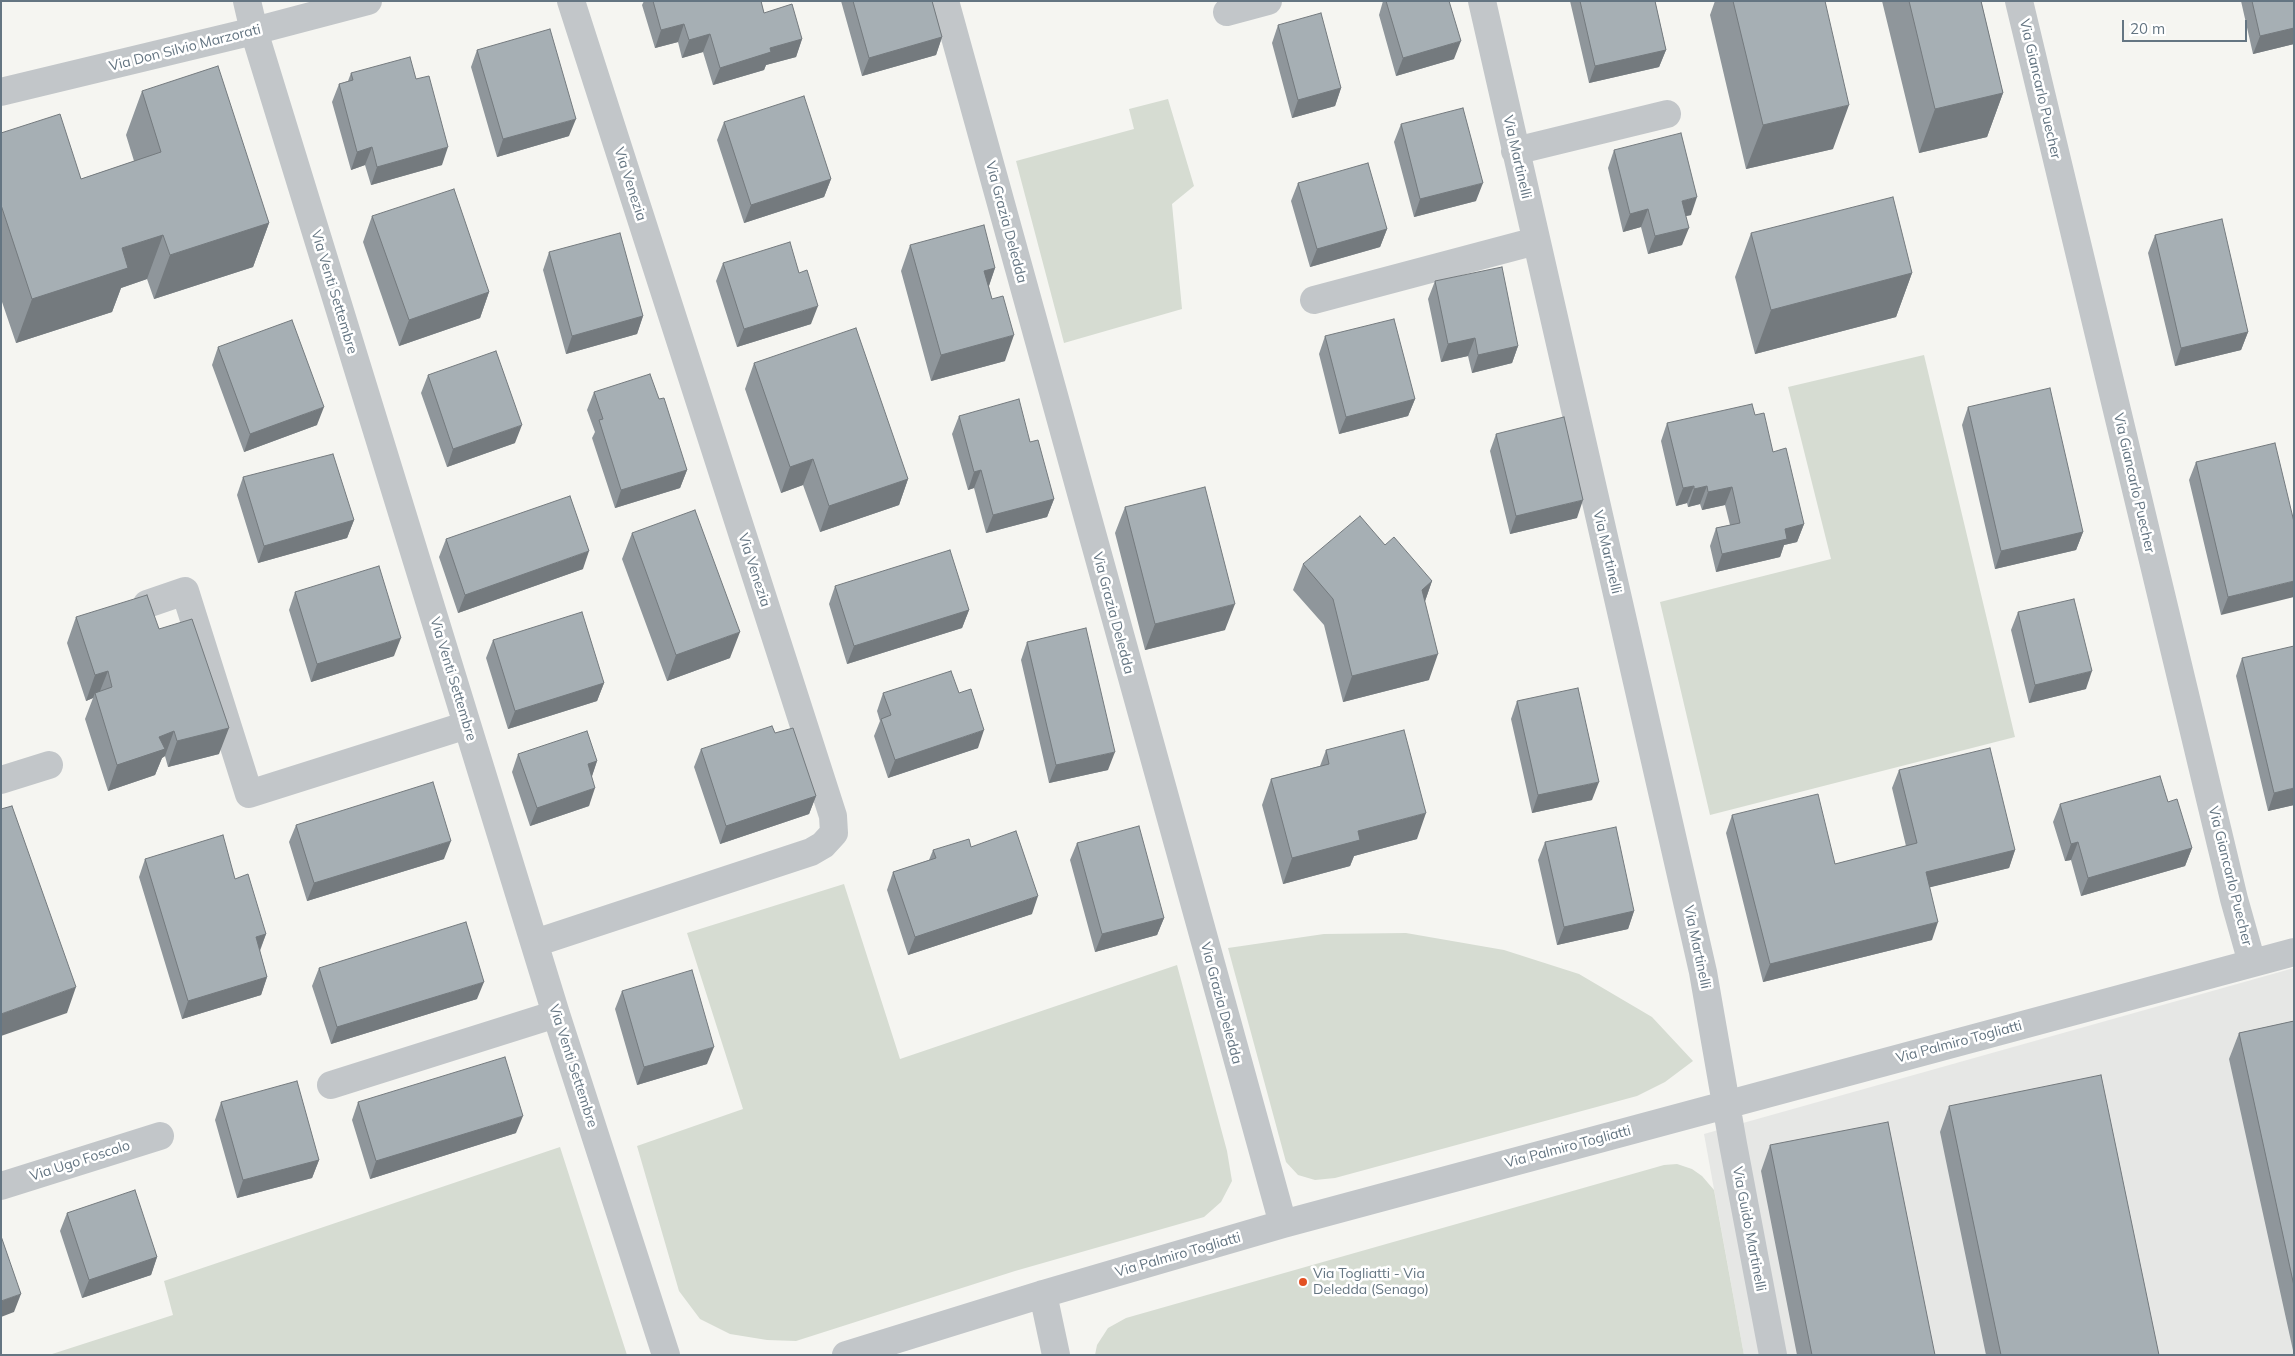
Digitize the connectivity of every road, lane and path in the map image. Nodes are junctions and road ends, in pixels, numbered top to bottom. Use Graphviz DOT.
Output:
graph roads {
  1 [pos="247,1"];
  2 [pos="368,1"];
  3 [pos="571,1"];
  4 [pos="945,1"];
  5 [pos="1268,1"];
  6 [pos="1482,1"];
  7 [pos="2019,1"];
  8 [pos="1227,12"];
  9 [pos="254,31"];
  10 [pos="1,92"];
  11 [pos="1668,114"];
  12 [pos="1515,151"];
  13 [pos="1536,240"];
  14 [pos="1314,300"];
  15 [pos="147,604"];
  16 [pos="467,726"];
  17 [pos="49,765"];
  18 [pos="1,780"];
  19 [pos="535,943"];
  20 [pos="2294,952"];
  21 [pos="2252,964"];
  22 [pos="556,1014"];
  23 [pos="331,1085"];
  24 [pos="1726,1104"];
  25 [pos="160,1136"];
  26 [pos="1,1186"];
  27 [pos="1283,1224"];
  28 [pos="1043,1294"];
  29 [pos="666,1355"];
  30 [pos="846,1355"];
  31 [pos="1056,1355"];
  32 [pos="1774,1355"];
  1 -- 9 [label="street, Via Venti Settembre"];
  2 -- 9 [label="street, Via Don Silvio Marzorati"];
  3 -- 19 [label="street, Via Venezia"];
  4 -- 27 [label="street, Via Grazia Deledda"];
  5 -- 8 [label="street"];
  6 -- 12 [label="street, Via Martinelli"];
  7 -- 21 [label="street, Via Giancarlo Puecher"];
  9 -- 10 [label="street, Via Don Silvio Marzorati"];
  9 -- 16 [label="street, Via Venti Settembre"];
  11 -- 12 [label="street"];
  12 -- 13 [label="street, Via Martinelli"];
  13 -- 14 [label="street"];
  13 -- 24 [label="street, Via Martinelli"];
  15 -- 16 [label="street"];
  16 -- 19 [label="street, Via Venti Settembre"];
  17 -- 18 [label="street"];
  19 -- 22 [label="street, Via Venti Settembre"];
  20 -- 21 [label="street, Via Palmiro Togliatti"];
  21 -- 24 [label="street, Via Palmiro Togliatti"];
  22 -- 23 [label="street"];
  22 -- 29 [label="street, Via Venti Settembre"];
  24 -- 27 [label="street, Via Palmiro Togliatti"];
  24 -- 32 [label="street, Via Guido Martinelli"];
  25 -- 26 [label="street, Via Ugo Foscolo"];
  27 -- 28 [label="street, Via Palmiro Togliatti"];
  28 -- 30 [label="street, Via Palmiro Togliatti"];
  28 -- 31 [label="street"];
}
